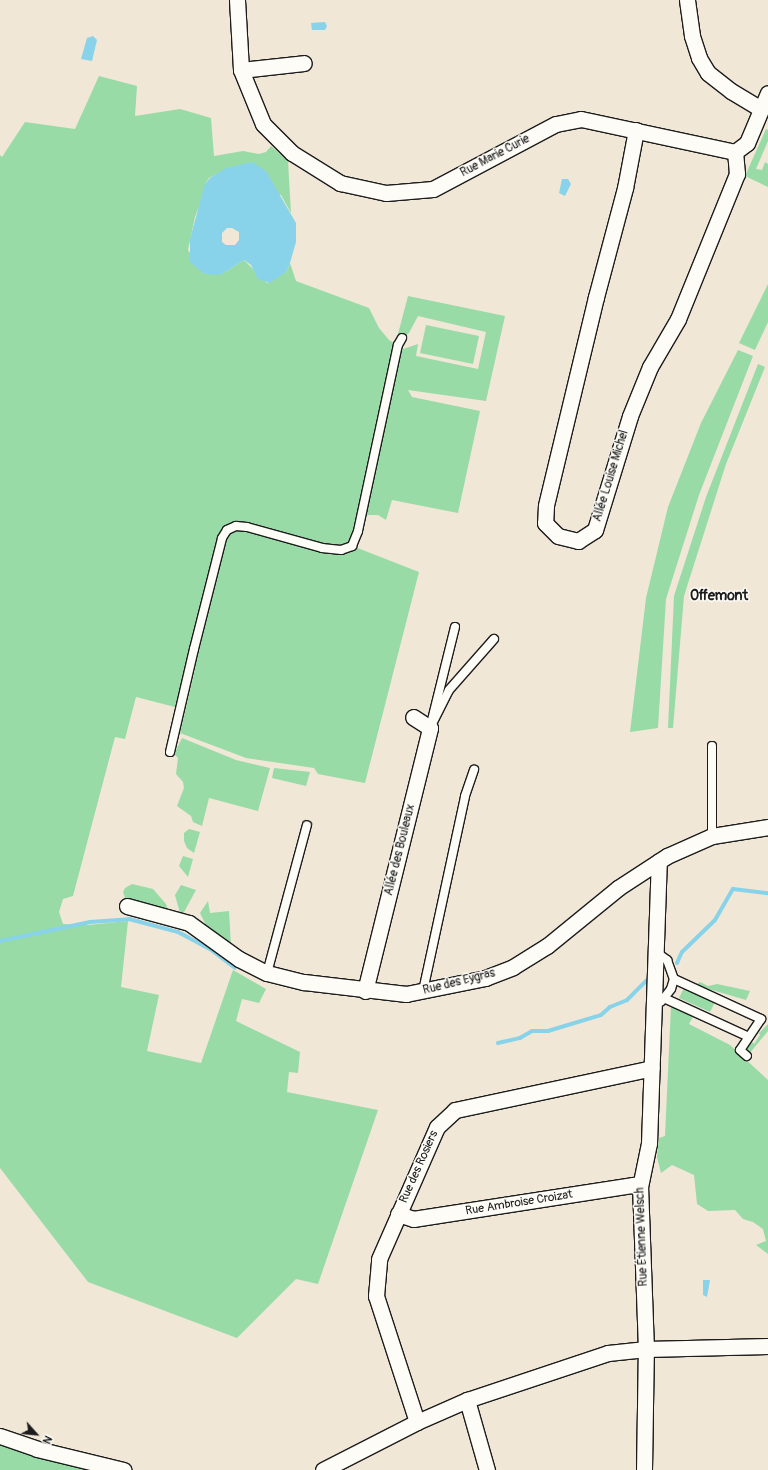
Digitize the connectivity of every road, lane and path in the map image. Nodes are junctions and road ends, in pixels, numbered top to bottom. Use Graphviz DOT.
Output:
graph roads {
  1 [pos="237,0"];
  2 [pos="687,0"];
  3 [pos="304,63"];
  4 [pos="241,70"];
  5 [pos="768,93"];
  6 [pos="761,109"];
  7 [pos="636,130"];
  8 [pos="735,152"];
  9 [pos="402,338"];
  10 [pos="455,627"];
  11 [pos="494,639"];
  12 [pos="413,717"];
  13 [pos="430,728"];
  14 [pos="712,746"];
  15 [pos="170,752"];
  16 [pos="474,770"];
  17 [pos="307,825"];
  18 [pos="768,827"];
  19 [pos="712,836"];
  20 [pos="659,861"];
  21 [pos="127,906"];
  22 [pos="656,952"];
  23 [pos="267,973"];
  24 [pos="674,979"];
  25 [pos="365,991"];
  26 [pos="423,991"];
  27 [pos="660,1003"];
  28 [pos="749,1037"];
  29 [pos="747,1056"];
  30 [pos="652,1068"];
  31 [pos="640,1186"];
  32 [pos="398,1214"];
  33 [pos="768,1346"];
  34 [pos="646,1349"];
  35 [pos="467,1400"];
  36 [pos="417,1422"];
  37 [pos="0,1436"];
  38 [pos="124,1470"];
  39 [pos="324,1470"];
  40 [pos="487,1470"];
  41 [pos="644,1470"];
  1 -- 4 [label="street, Rue Marie Curie"];
  2 -- 6 [label="street"];
  3 -- 4 [label="street"];
  4 -- 7 [label="street, Rue Marie Curie"];
  5 -- 6 [label="street"];
  6 -- 8 [label="street"];
  7 -- 8 [label="street, Rue Marie Curie"];
  7 -- 8 [label="street, Allée Louise Michel"];
  9 -- 15 [label="lane"];
  10 -- 13 [label="lane"];
  11 -- 13 [label="lane"];
  12 -- 13 [label="street"];
  13 -- 25 [label="street, Allée des Bouleaux"];
  14 -- 19 [label="lane"];
  16 -- 26 [label="lane"];
  17 -- 23 [label="lane"];
  18 -- 19 [label="street, Rue des Eygras"];
  19 -- 20 [label="street, Rue des Eygras"];
  20 -- 22 [label="street, Rue Étienne Welsch"];
  20 -- 26 [label="street, Rue des Eygras"];
  21 -- 23 [label="street, Rue des Eygras"];
  22 -- 24 [label="lane"];
  22 -- 27 [label="street, Rue Étienne Welsch"];
  23 -- 25 [label="street, Rue des Eygras"];
  24 -- 27 [label="lane"];
  24 -- 28 [label="lane"];
  25 -- 26 [label="street, Rue des Eygras"];
  27 -- 28 [label="lane"];
  27 -- 30 [label="street, Rue Étienne Welsch"];
  28 -- 29 [label="lane"];
  30 -- 31 [label="street, Rue Étienne Welsch"];
  30 -- 32 [label="street, Rue des Rosiers"];
  31 -- 32 [label="street, Rue Ambroise Croizat"];
  31 -- 34 [label="street, Rue Étienne Welsch"];
  32 -- 36 [label="street, Rue des Rosiers"];
  33 -- 34 [label="street"];
  34 -- 35 [label="street"];
  34 -- 41 [label="street, Rue Étienne Welsch"];
  35 -- 36 [label="street"];
  35 -- 40 [label="street"];
  36 -- 39 [label="street"];
  37 -- 38 [label="street"];
}
